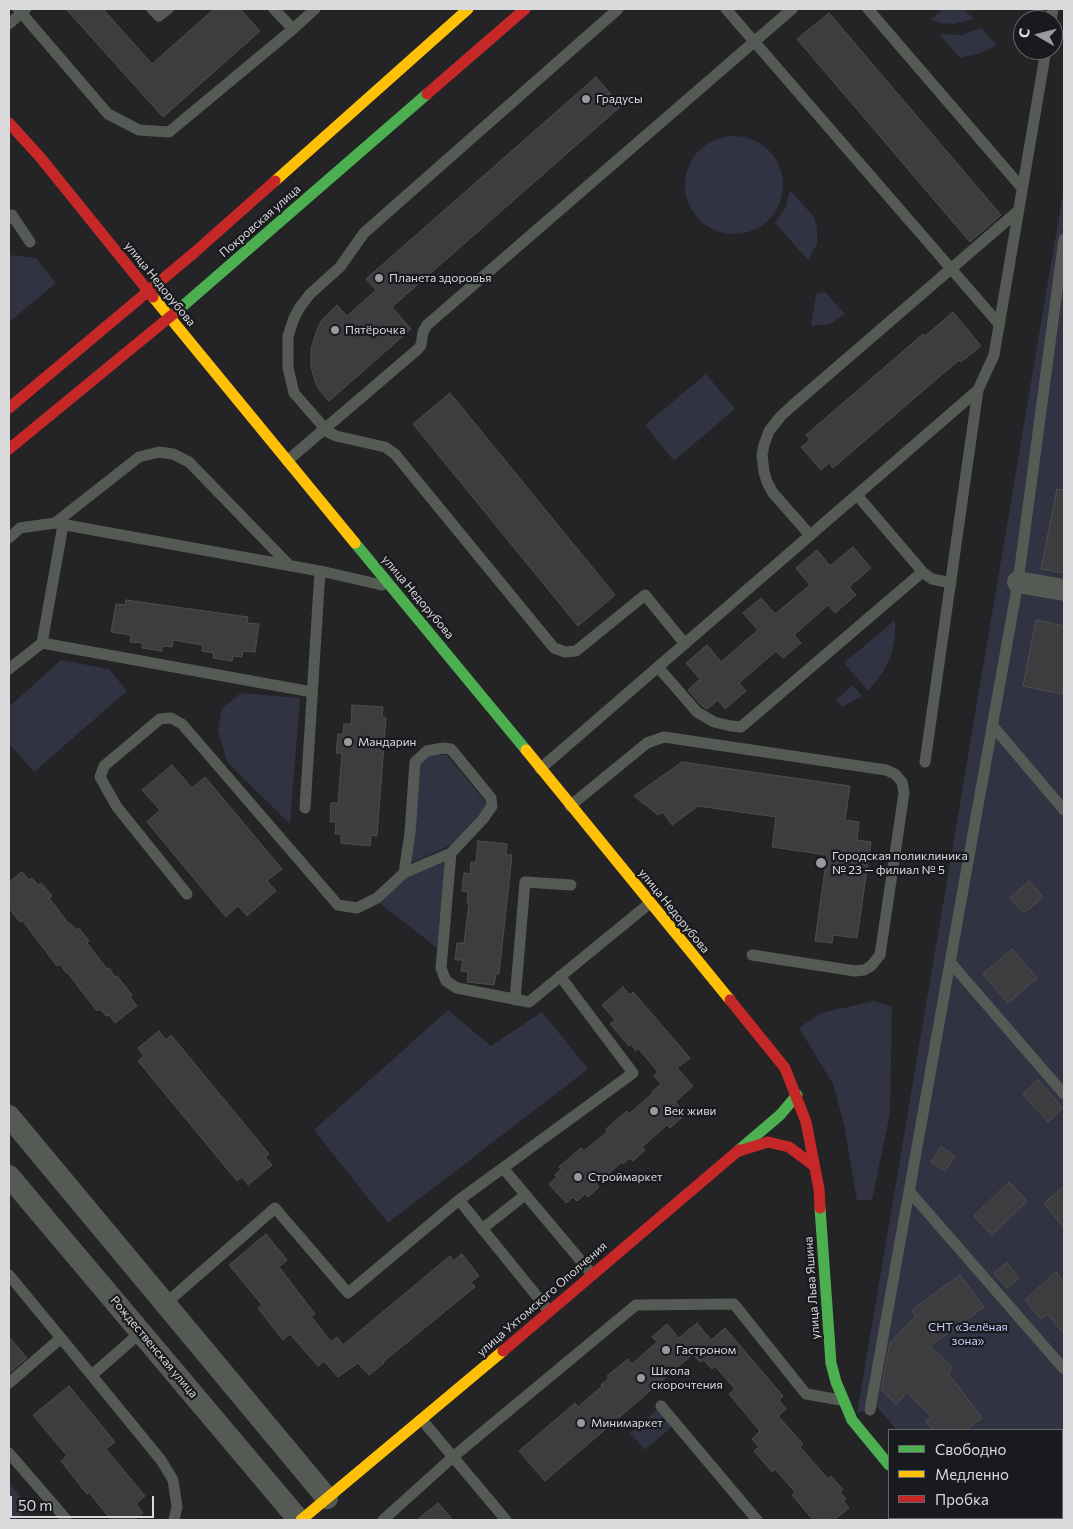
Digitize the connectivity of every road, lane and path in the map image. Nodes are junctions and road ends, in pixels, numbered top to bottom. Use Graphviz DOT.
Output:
graph roads {
  1 [pos="152,9"];
  2 [pos="168,9"];
  3 [pos="274,9"];
  4 [pos="315,9"];
  5 [pos="468,9"];
  6 [pos="526,9"];
  7 [pos="618,9"];
  8 [pos="726,9"];
  9 [pos="792,9"];
  10 [pos="868,9"];
  11 [pos="22,10"];
  12 [pos="9,24"];
  13 [pos="293,29"];
  14 [pos="754,41"];
  15 [pos="1044,60"];
  16 [pos="9,122"];
  17 [pos="1022,188"];
  18 [pos="1018,211"];
  19 [pos="9,218"];
  20 [pos="1064,239"];
  21 [pos="30,242"];
  22 [pos="950,269"];
  23 [pos="148,291"];
  24 [pos="168,316"];
  25 [pos="999,324"];
  26 [pos="978,390"];
  27 [pos="9,408"];
  28 [pos="325,428"];
  29 [pos="9,449"];
  30 [pos="287,461"];
  31 [pos="857,495"];
  32 [pos="59,524"];
  33 [pos="810,536"];
  34 [pos="9,538"];
  35 [pos="290,566"];
  36 [pos="320,571"];
  37 [pos="922,572"];
  38 [pos="1018,582"];
  39 [pos="951,583"];
  40 [pos="390,586"];
  41 [pos="1064,590"];
  42 [pos="42,643"];
  43 [pos="685,644"];
  44 [pos="658,667"];
  45 [pos="9,669"];
  46 [pos="312,692"];
  47 [pos="992,726"];
  48 [pos="925,762"];
  49 [pos="540,769"];
  50 [pos="570,806"];
  51 [pos="304,808"];
  52 [pos="1064,810"];
  53 [pos="451,853"];
  54 [pos="404,873"];
  55 [pos="571,885"];
  56 [pos="187,894"];
  57 [pos="650,903"];
  58 [pos="752,955"];
  59 [pos="950,962"];
  60 [pos="560,976"];
  61 [pos="515,1000"];
  62 [pos="1064,1094"];
  63 [pos="796,1095"];
  64 [pos="9,1116"];
  65 [pos="736,1152"];
  66 [pos="813,1164"];
  67 [pos="503,1168"];
  68 [pos="9,1176"];
  69 [pos="909,1191"];
  70 [pos="525,1195"];
  71 [pos="459,1200"];
  72 [pos="482,1229"];
  73 [pos="9,1274"];
  74 [pos="592,1274"];
  75 [pos="165,1304"];
  76 [pos="549,1311"];
  77 [pos="141,1332"];
  78 [pos="61,1338"];
  79 [pos="1064,1369"];
  80 [pos="92,1375"];
  81 [pos="9,1383"];
  82 [pos="843,1400"];
  83 [pos="661,1406"];
  84 [pos="870,1410"];
  85 [pos="422,1420"];
  86 [pos="9,1453"];
  87 [pos="454,1456"];
  88 [pos="888,1464"];
  89 [pos="327,1498"];
  90 [pos="64,1520"];
  91 [pos="174,1520"];
  92 [pos="300,1520"];
  93 [pos="383,1520"];
  94 [pos="506,1520"];
  95 [pos="757,1520"];
  1 -- 2 [label="lane"];
  3 -- 13 [label="lane"];
  4 -- 13 [label="lane"];
  5 -- 23 [label="street, Покровская улица"];
  6 -- 24 [label="street, Покровская улица"];
  7 -- 28 [label="lane"];
  8 -- 14 [label="lane"];
  9 -- 14 [label="lane"];
  10 -- 17 [label="lane"];
  11 -- 12 [label="lane"];
  11 -- 13 [label="lane"];
  14 -- 22 [label="lane"];
  14 -- 28 [label="lane"];
  15 -- 17 [label="lane"];
  16 -- 23 [label="street, улица Недорубова"];
  17 -- 18 [label="lane"];
  18 -- 22 [label="lane"];
  18 -- 25 [label="lane"];
  19 -- 21 [label="lane"];
  20 -- 38 [label="lane"];
  22 -- 25 [label="lane"];
  22 -- 33 [label="lane"];
  23 -- 24 [label="street, улица Недорубова"];
  23 -- 27 [label="street, Покровская улица"];
  24 -- 29 [label="street, Покровская улица"];
  24 -- 30 [label="street, улица Недорубова"];
  25 -- 26 [label="lane"];
  26 -- 31 [label="lane"];
  26 -- 39 [label="lane"];
  28 -- 30 [label="lane"];
  28 -- 43 [label="lane"];
  30 -- 40 [label="street, улица Недорубова"];
  31 -- 33 [label="lane"];
  31 -- 37 [label="lane"];
  32 -- 34 [label="lane"];
  32 -- 35 [label="lane"];
  32 -- 35 [label="lane"];
  32 -- 42 [label="lane"];
  33 -- 43 [label="lane"];
  35 -- 36 [label="lane"];
  36 -- 40 [label="lane"];
  36 -- 46 [label="lane"];
  37 -- 39 [label="lane"];
  37 -- 44 [label="lane"];
  38 -- 41 [label="street"];
  38 -- 47 [label="lane"];
  39 -- 48 [label="lane"];
  40 -- 49 [label="street, улица Недорубова"];
  42 -- 45 [label="lane"];
  42 -- 46 [label="lane"];
  43 -- 44 [label="lane"];
  44 -- 49 [label="lane"];
  46 -- 51 [label="lane"];
  47 -- 52 [label="lane"];
  47 -- 59 [label="lane"];
  49 -- 50 [label="street, улица Недорубова"];
  50 -- 57 [label="street, улица Недорубова"];
  50 -- 58 [label="lane"];
  53 -- 54 [label="lane"];
  53 -- 54 [label="lane"];
  53 -- 61 [label="lane"];
  54 -- 56 [label="lane"];
  55 -- 61 [label="lane"];
  57 -- 60 [label="lane"];
  57 -- 63 [label="street, улица Недорубова"];
  59 -- 62 [label="lane"];
  59 -- 69 [label="lane"];
  60 -- 61 [label="lane"];
  60 -- 67 [label="lane"];
  63 -- 65 [label="street, улица Ухтомского Ополчения"];
  63 -- 66 [label="street, улица Льва Яшина"];
  64 -- 75 [label="street"];
  65 -- 66 [label="street"];
  65 -- 74 [label="street, улица Ухтомского Ополчения"];
  66 -- 82 [label="street, улица Льва Яшина"];
  67 -- 70 [label="lane"];
  67 -- 71 [label="lane"];
  68 -- 77 [label="street, Рождественская улица"];
  69 -- 79 [label="lane"];
  69 -- 84 [label="lane"];
  70 -- 72 [label="lane"];
  70 -- 74 [label="lane"];
  71 -- 72 [label="lane"];
  71 -- 75 [label="lane"];
  72 -- 76 [label="lane"];
  73 -- 78 [label="lane"];
  74 -- 76 [label="street, улица Ухтомского Ополчения"];
  75 -- 89 [label="street"];
  76 -- 85 [label="street, улица Ухтомского Ополчения"];
  77 -- 80 [label="lane"];
  77 -- 92 [label="street, Рождественская улица"];
  78 -- 80 [label="lane"];
  78 -- 81 [label="lane"];
  80 -- 91 [label="lane"];
  82 -- 87 [label="lane"];
  82 -- 88 [label="street, улица Льва Яшина"];
  83 -- 95 [label="lane"];
  85 -- 87 [label="lane"];
  85 -- 89 [label="street, улица Ухтомского Ополчения"];
  86 -- 90 [label="lane"];
  87 -- 93 [label="lane"];
  87 -- 94 [label="lane"];
  89 -- 92 [label="street, улица Ухтомского Ополчения"];
}
